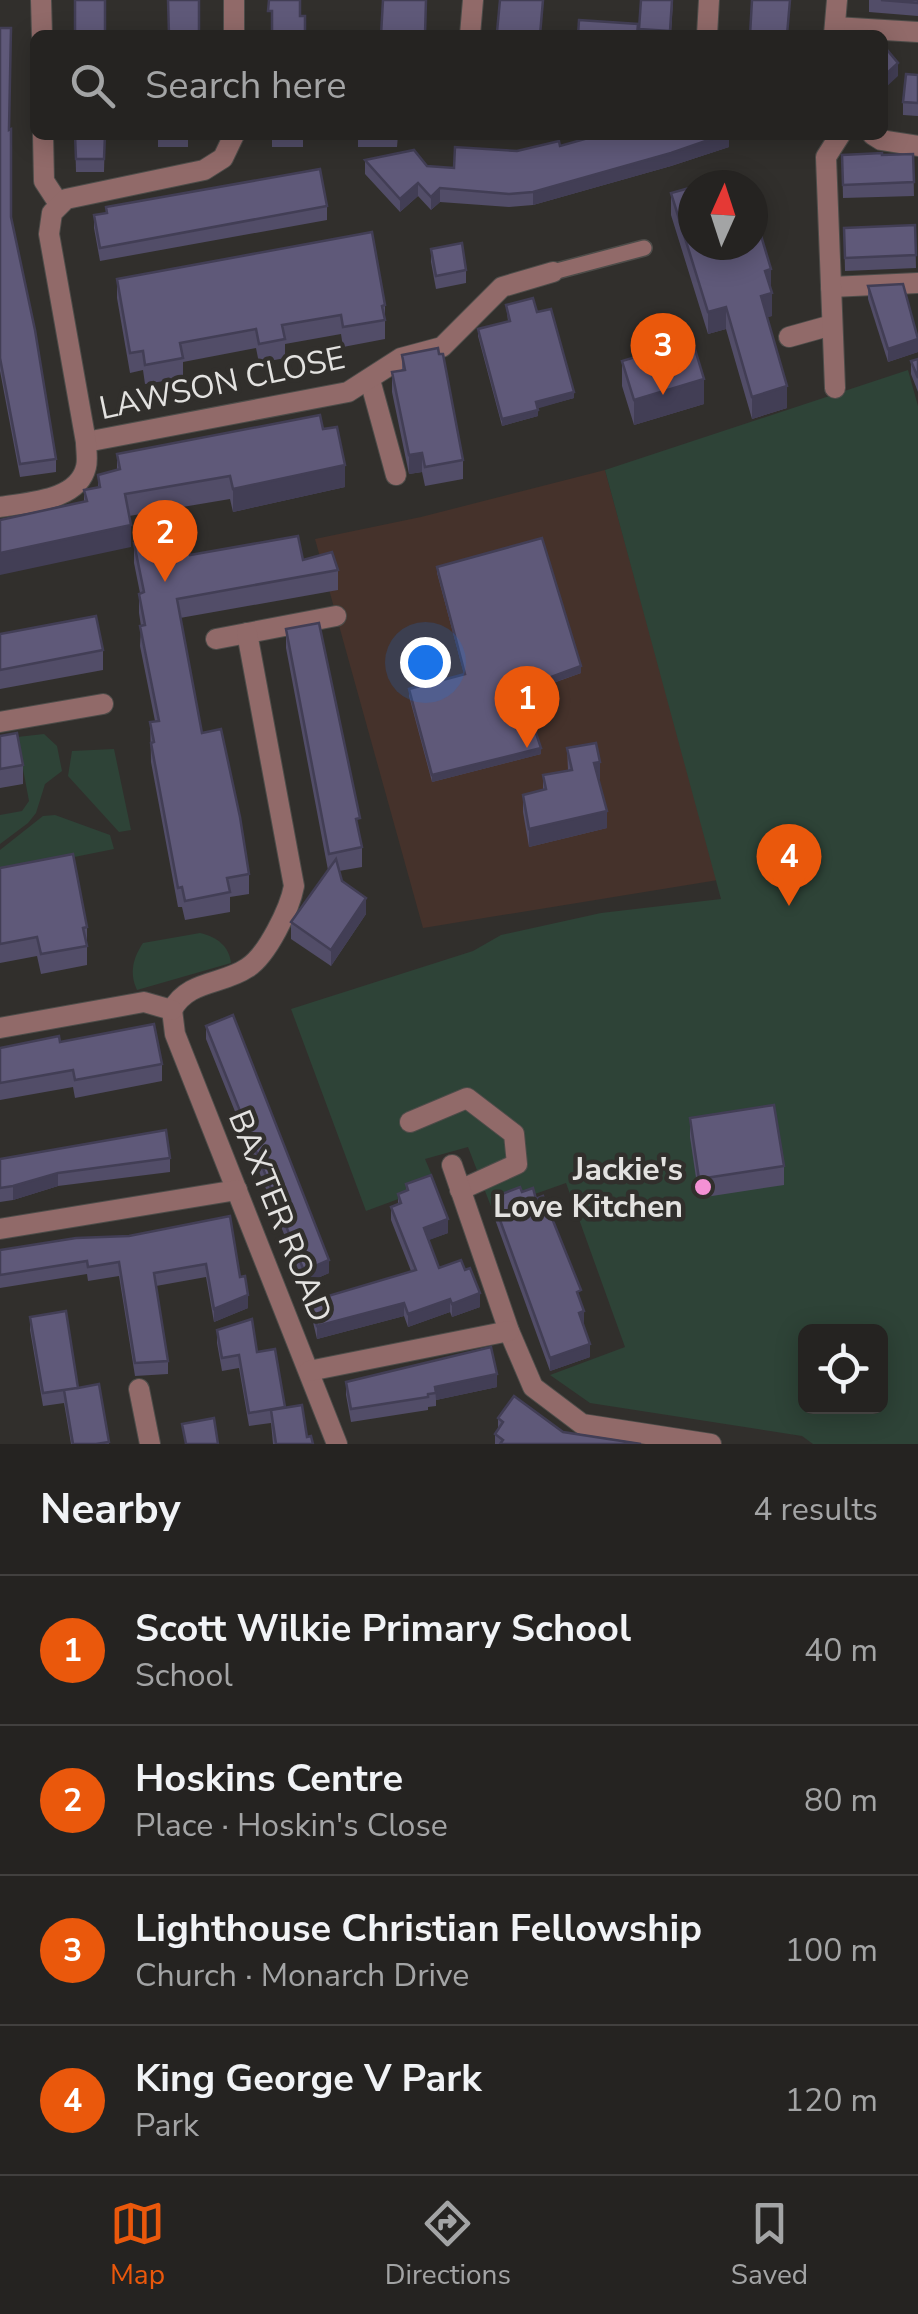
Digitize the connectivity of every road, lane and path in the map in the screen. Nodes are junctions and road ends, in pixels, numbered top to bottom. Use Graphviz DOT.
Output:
graph roads {
  1 [pos="41,0"];
  2 [pos="234,0"];
  3 [pos="473,0"];
  4 [pos="709,0"];
  5 [pos="837,0"];
  6 [pos="42,30"];
  7 [pos="234,30"];
  8 [pos="470,30"];
  9 [pos="707,30"];
  10 [pos="834,30"];
  11 [pos="888,32"];
  12 [pos="918,32"];
  13 [pos="43,140"];
  14 [pos="232,140"];
  15 [pos="837,140"];
  16 [pos="882,140"];
  17 [pos="918,146"];
  18 [pos="59,204"];
  19 [pos="644,248"];
  20 [pos="553,272"];
  21 [pos="918,282"];
  22 [pos="831,287"];
  23 [pos="832,325"];
  24 [pos="789,337"];
  25 [pos="370,380"];
  26 [pos="835,388"];
  27 [pos="86,442"];
  28 [pos="396,475"];
  29 [pos="0,507"];
  30 [pos="336,616"];
  31 [pos="247,632"];
  32 [pos="216,639"];
  33 [pos="103,704"];
  34 [pos="0,722"];
  35 [pos="172,1010"];
  36 [pos="0,1028"];
  37 [pos="410,1122"];
  38 [pos="452,1165"];
  39 [pos="237,1190"];
  40 [pos="460,1190"];
  41 [pos="0,1230"];
  42 [pos="509,1331"];
  43 [pos="309,1371"];
  44 [pos="139,1389"];
  45 [pos="150,1444"];
  46 [pos="337,1444"];
  47 [pos="710,1444"];
  1 -- 6 [label="street"];
  2 -- 7 [label="street"];
  3 -- 8 [label="street"];
  4 -- 9 [label="street"];
  5 -- 10 [label="street"];
  11 -- 12 [label="street"];
  13 -- 18 [label="street"];
  14 -- 18 [label="street"];
  15 -- 22 [label="street"];
  16 -- 17 [label="street"];
  18 -- 27 [label="street"];
  19 -- 20 [label="street"];
  20 -- 25 [label="street, LAWSON CLOSE"];
  21 -- 22 [label="street"];
  22 -- 23 [label="street"];
  23 -- 24 [label="street"];
  23 -- 26 [label="street"];
  25 -- 27 [label="street, LAWSON CLOSE"];
  25 -- 28 [label="street, LAWSON CLOSE"];
  27 -- 29 [label="street"];
  30 -- 31 [label="street"];
  31 -- 32 [label="street"];
  31 -- 35 [label="street"];
  33 -- 34 [label="street"];
  35 -- 36 [label="street"];
  35 -- 39 [label="street, BAXTER ROAD"];
  37 -- 40 [label="street"];
  38 -- 40 [label="street"];
  39 -- 41 [label="street"];
  39 -- 43 [label="street, BAXTER ROAD"];
  40 -- 42 [label="street"];
  42 -- 43 [label="street"];
  42 -- 47 [label="street"];
  43 -- 46 [label="street, BAXTER ROAD"];
  44 -- 45 [label="street"];
}
